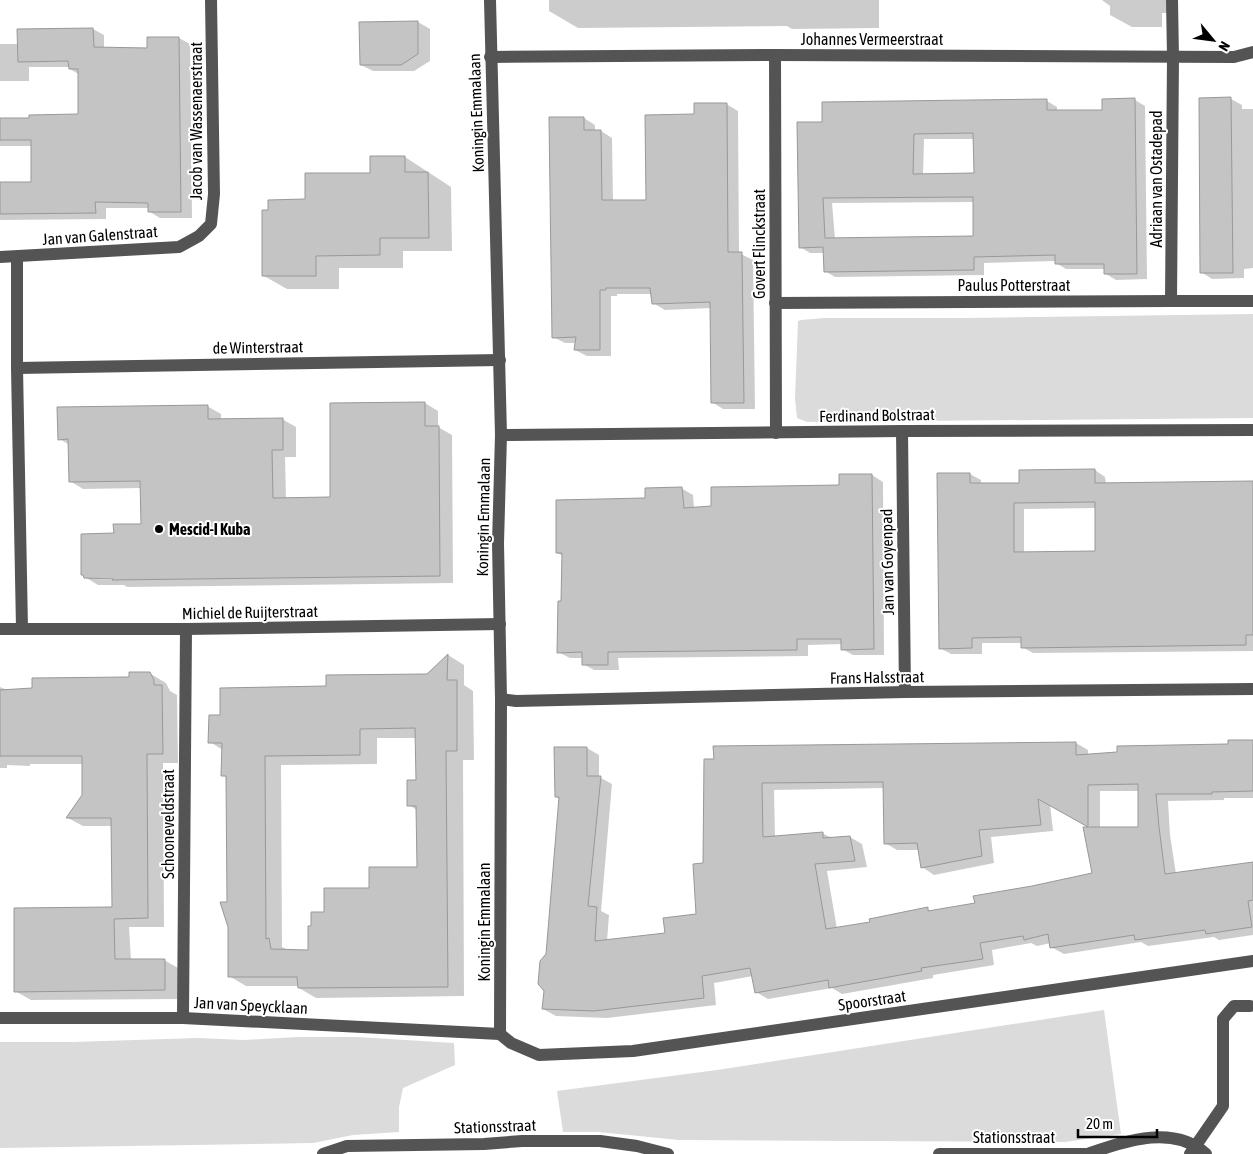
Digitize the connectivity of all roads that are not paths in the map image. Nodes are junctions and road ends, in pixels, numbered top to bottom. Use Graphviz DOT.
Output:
graph roads {
  1 [pos="211,0"];
  2 [pos="490,0"];
  3 [pos="1172,0"];
  4 [pos="1253,52"];
  5 [pos="775,55"];
  6 [pos="490,57"];
  7 [pos="1173,57"];
  8 [pos="200,236"];
  9 [pos="0,257"];
  10 [pos="17,257"];
  11 [pos="1171,300"];
  12 [pos="1253,302"];
  13 [pos="775,303"];
  14 [pos="500,360"];
  15 [pos="17,368"];
  16 [pos="1253,430"];
  17 [pos="902,431"];
  18 [pos="776,433"];
  19 [pos="501,435"];
  20 [pos="500,624"];
  21 [pos="22,628"];
  22 [pos="0,629"];
  23 [pos="186,629"];
  24 [pos="1253,689"];
  25 [pos="905,692"];
  26 [pos="501,699"];
  27 [pos="1253,961"];
  28 [pos="1250,1006"];
  29 [pos="0,1018"];
  30 [pos="183,1018"];
  31 [pos="500,1034"];
  32 [pos="484,1149"];
  33 [pos="1193,1149"];
  34 [pos="323,1154"];
  35 [pos="668,1154"];
  36 [pos="939,1154"];
  37 [pos="1091,1154"];
  38 [pos="1206,1154"];
  1 -- 8 [label="street, Jacob van Wassenaerstraat"];
  2 -- 6 [label="street, Koningin Emmalaan"];
  3 -- 7 [label="street, Adriaan van Ostadepad"];
  4 -- 7 [label="street, Johannes Vermeerstraat"];
  5 -- 6 [label="street, Johannes Vermeerstraat"];
  5 -- 7 [label="street, Johannes Vermeerstraat"];
  5 -- 13 [label="street, Govert Flinckstraat"];
  6 -- 14 [label="street, Koningin Emmalaan"];
  7 -- 11 [label="street, Adriaan van Ostadepad"];
  8 -- 10 [label="street, Jan van Galenstraat"];
  9 -- 10 [label="street, Jan van Galenstraat"];
  10 -- 15 [label="street"];
  11 -- 12 [label="street, Paulus Potterstraat"];
  11 -- 13 [label="street, Paulus Potterstraat"];
  13 -- 18 [label="street, Govert Flinckstraat"];
  14 -- 15 [label="street, de Winterstraat"];
  14 -- 19 [label="street, Koningin Emmalaan"];
  15 -- 21 [label="street"];
  16 -- 17 [label="street, Ferdinand Bolstraat"];
  17 -- 18 [label="street, Ferdinand Bolstraat"];
  17 -- 25 [label="street, Jan van Goyenpad"];
  18 -- 19 [label="street, Ferdinand Bolstraat"];
  19 -- 20 [label="street, Koningin Emmalaan"];
  20 -- 23 [label="street, Michiel de Ruijterstraat"];
  20 -- 26 [label="street, Koningin Emmalaan"];
  21 -- 22 [label="street, Michiel de Ruijterstraat"];
  21 -- 23 [label="street, Michiel de Ruijterstraat"];
  23 -- 30 [label="street, Schooneveldstraat"];
  24 -- 25 [label="street, Frans Halsstraat"];
  25 -- 26 [label="street, Frans Halsstraat"];
  26 -- 31 [label="street, Koningin Emmalaan"];
  27 -- 31 [label="street, Spoorstraat"];
  28 -- 33 [label="street"];
  29 -- 30 [label="street, Jan van Speycklaan"];
  30 -- 31 [label="street, Jan van Speycklaan"];
  32 -- 34 [label="street, Stationsstraat"];
  32 -- 35 [label="street, Stationsstraat"];
  33 -- 37 [label="street, Stationsstraat"];
  33 -- 38 [label="street, Stationsstraat"];
  36 -- 37 [label="street, Stationsstraat"];
}
